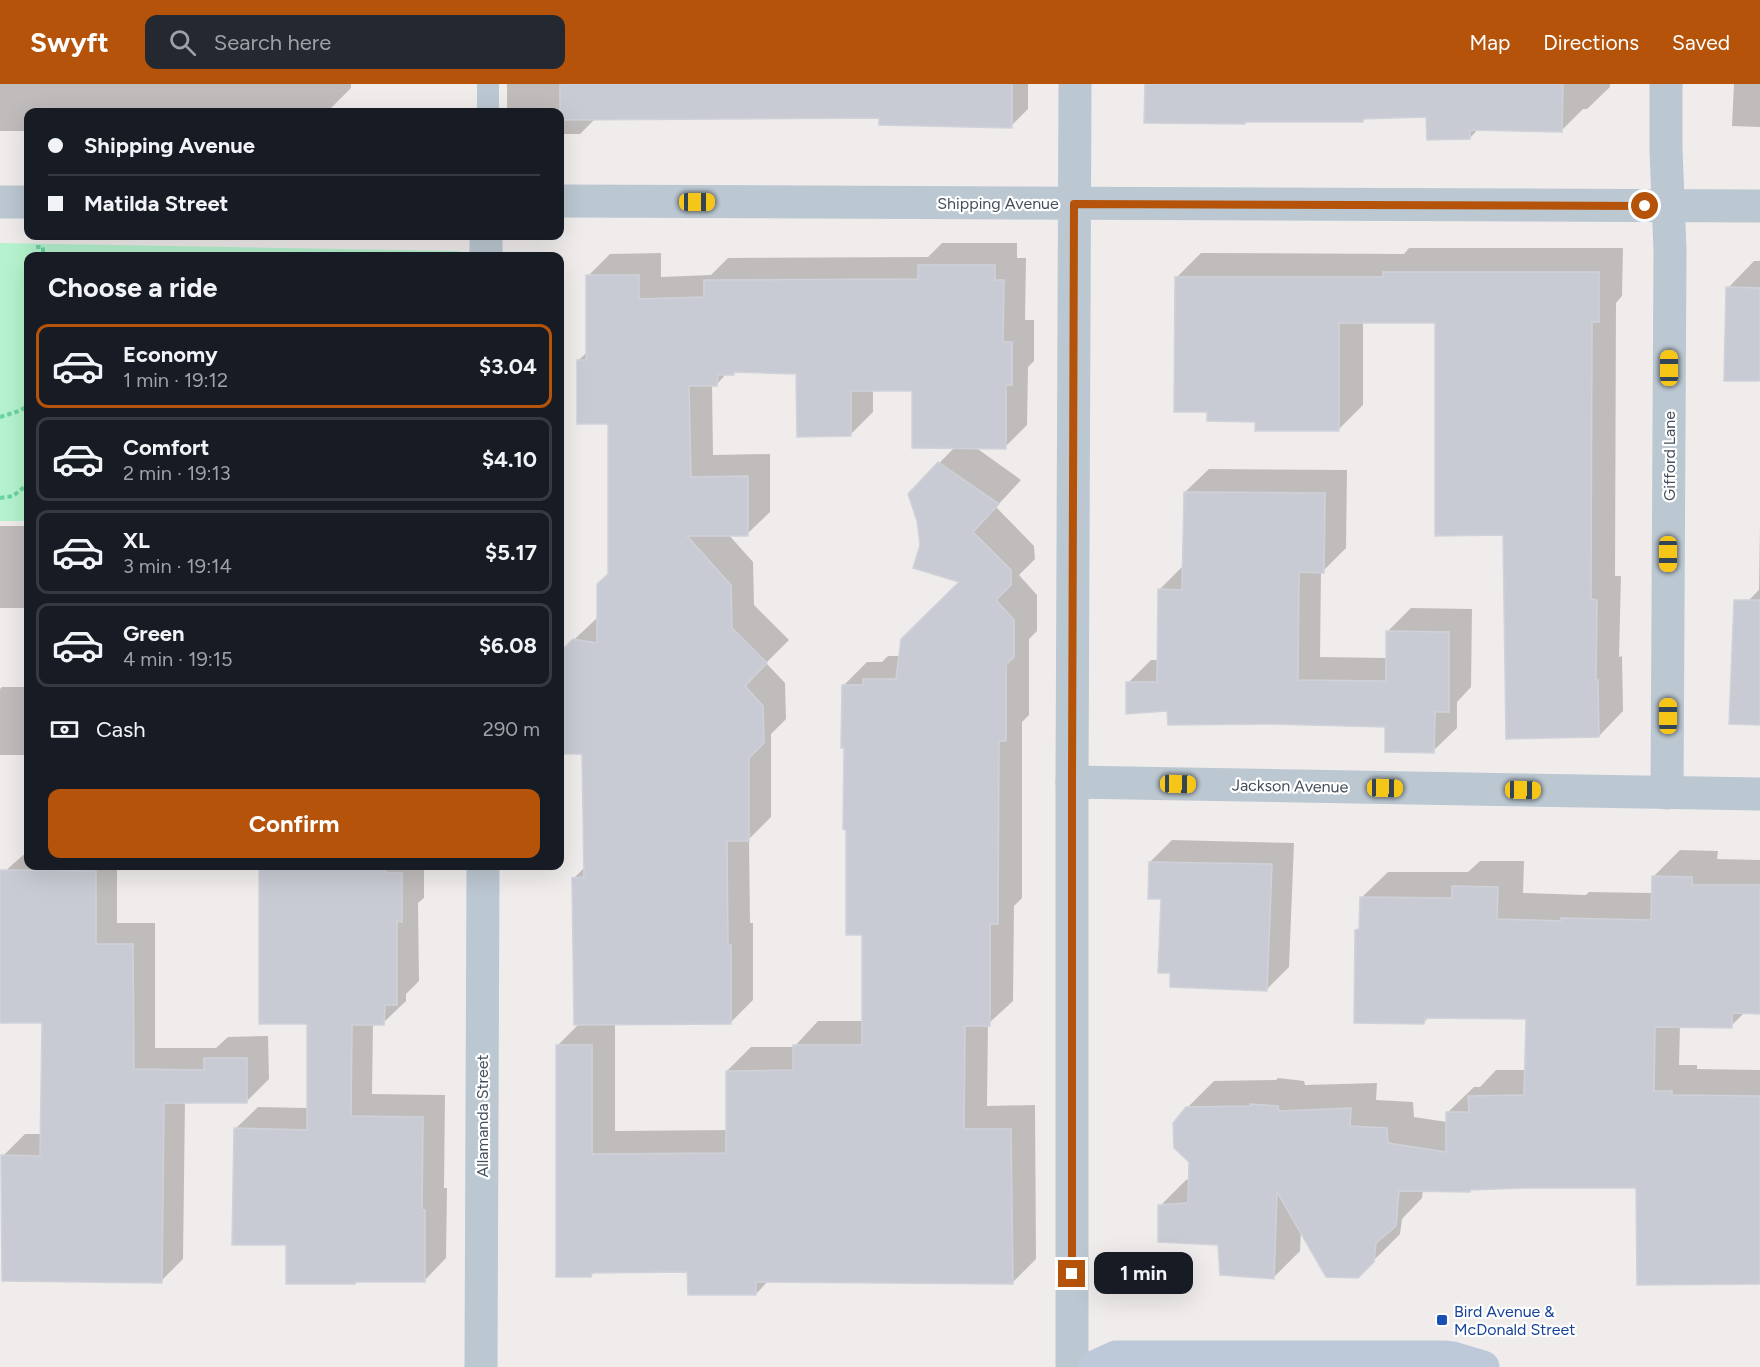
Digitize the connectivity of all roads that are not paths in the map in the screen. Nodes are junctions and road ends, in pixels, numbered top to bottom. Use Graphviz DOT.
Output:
graph roads {
  1 [pos="488,84"];
  2 [pos="1075,84"];
  3 [pos="1666,84"];
  4 [pos="488,108"];
  5 [pos="564,201"];
  6 [pos="0,202"];
  7 [pos="24,202"];
  8 [pos="1074,204"];
  9 [pos="1668,206"];
  10 [pos="1760,206"];
  11 [pos="1072,782"];
  12 [pos="1667,793"];
  13 [pos="1760,794"];
  14 [pos="483,870"];
  15 [pos="481,1367"];
  16 [pos="1072,1367"];
  17 [pos="1094,1367"];
  18 [pos="1483,1367"];
  1 -- 4 [label="lane"];
  2 -- 8 [label="street"];
  3 -- 9 [label="street, Gifford Lane"];
  5 -- 8 [label="street, Shipping Avenue"];
  6 -- 7 [label="street"];
  8 -- 9 [label="street, Shipping Avenue"];
  8 -- 11 [label="street"];
  9 -- 10 [label="street, Shipping Avenue"];
  9 -- 12 [label="street, Gifford Lane"];
  11 -- 12 [label="street, Jackson Avenue"];
  11 -- 16 [label="street"];
  12 -- 13 [label="street, Jackson Avenue"];
  14 -- 15 [label="street, Allamanda Street"];
  17 -- 18 [label="street"];
}
